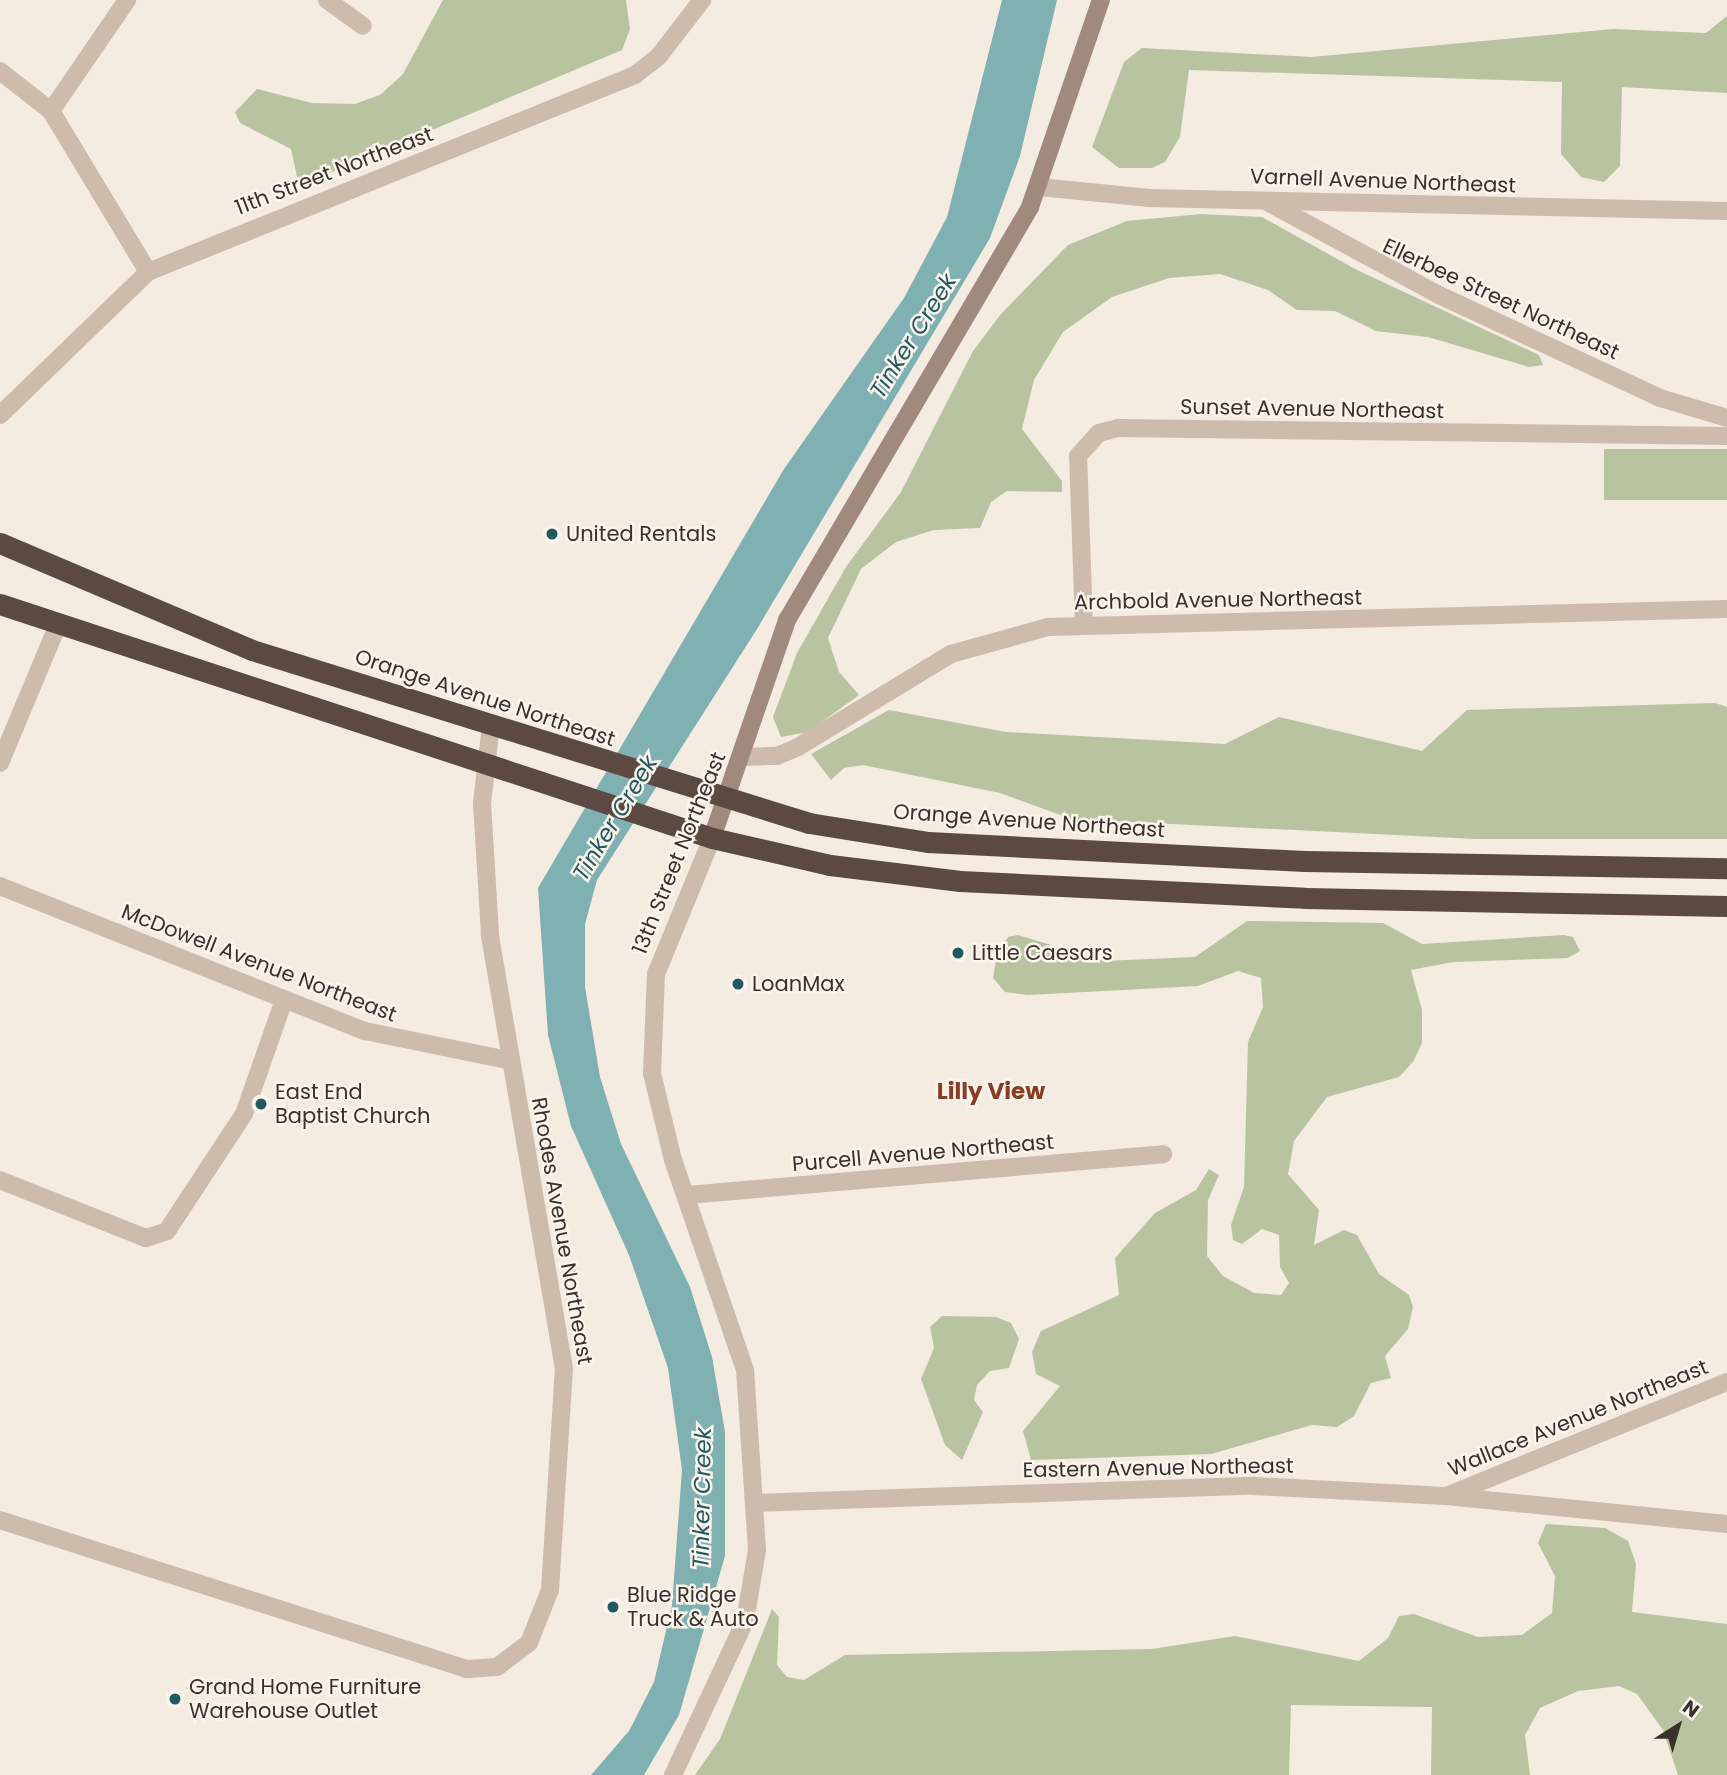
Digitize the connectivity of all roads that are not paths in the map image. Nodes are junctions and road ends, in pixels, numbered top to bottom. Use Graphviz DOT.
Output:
graph roads {
  1 [pos="127,0"];
  2 [pos="327,0"];
  3 [pos="702,0"];
  4 [pos="1101,0"];
  5 [pos="363,26"];
  6 [pos="0,71"];
  7 [pos="51,111"];
  8 [pos="1039,187"];
  9 [pos="1265,200"];
  10 [pos="1727,211"];
  11 [pos="148,272"];
  12 [pos="0,415"];
  13 [pos="1727,418"];
  14 [pos="1727,436"];
  15 [pos="0,543"];
  16 [pos="0,604"];
  17 [pos="1727,609"];
  18 [pos="1084,625"];
  19 [pos="57,627"];
  20 [pos="491,725"];
  21 [pos="743,757"];
  22 [pos="0,763"];
  23 [pos="484,766"];
  24 [pos="726,802"];
  25 [pos="712,838"];
  26 [pos="1727,868"];
  27 [pos="0,886"];
  28 [pos="1727,906"];
  29 [pos="284,1000"];
  30 [pos="508,1060"];
  31 [pos="1163,1154"];
  32 [pos="0,1180"];
  33 [pos="687,1195"];
  34 [pos="1727,1382"];
  35 [pos="1446,1496"];
  36 [pos="756,1503"];
  37 [pos="0,1520"];
  38 [pos="1727,1524"];
  39 [pos="673,1775"];
  1 -- 7 [label="street"];
  2 -- 5 [label="street"];
  3 -- 11 [label="street, 11th Street Northeast"];
  4 -- 8 [label="street, 13th Street Northeast"];
  6 -- 7 [label="street"];
  7 -- 11 [label="street"];
  8 -- 9 [label="street, Varnell Avenue Northeast"];
  8 -- 21 [label="street, 13th Street Northeast"];
  9 -- 10 [label="street, Varnell Avenue Northeast"];
  9 -- 13 [label="street, Ellerbee Street Northeast"];
  11 -- 12 [label="street, 11th Street Northeast"];
  14 -- 18 [label="street, Sunset Avenue Northeast"];
  15 -- 20 [label="highway, Orange Avenue Northeast"];
  16 -- 19 [label="highway"];
  17 -- 18 [label="street, Archbold Avenue Northeast"];
  18 -- 21 [label="street, Archbold Avenue Northeast"];
  19 -- 22 [label="street"];
  19 -- 23 [label="highway"];
  20 -- 23 [label="street, Rhodes Avenue Northeast"];
  20 -- 24 [label="highway, Orange Avenue Northeast"];
  21 -- 24 [label="street, 13th Street Northeast"];
  23 -- 25 [label="highway"];
  23 -- 30 [label="street, Rhodes Avenue Northeast"];
  24 -- 25 [label="street, 13th Street Northeast"];
  24 -- 26 [label="highway, Orange Avenue Northeast"];
  25 -- 28 [label="highway"];
  25 -- 33 [label="street, 13th Street Northeast"];
  27 -- 29 [label="street, McDowell Avenue Northeast"];
  29 -- 30 [label="street, McDowell Avenue Northeast"];
  29 -- 32 [label="street"];
  30 -- 37 [label="street, Rhodes Avenue Northeast"];
  31 -- 33 [label="street, Purcell Avenue Northeast"];
  33 -- 36 [label="street, 13th Street Northeast"];
  34 -- 35 [label="street, Wallace Avenue Northeast"];
  35 -- 36 [label="street, Eastern Avenue Northeast"];
  35 -- 38 [label="street, Eastern Avenue Northeast"];
  36 -- 39 [label="street, 13th Street Northeast"];
}
